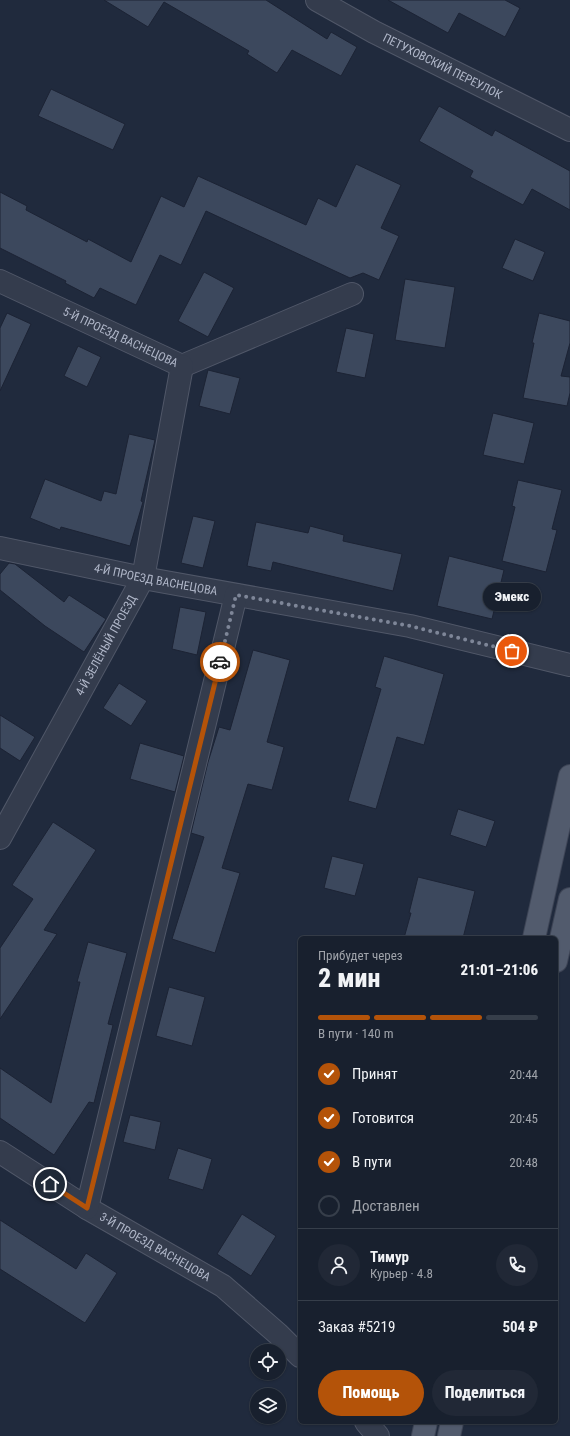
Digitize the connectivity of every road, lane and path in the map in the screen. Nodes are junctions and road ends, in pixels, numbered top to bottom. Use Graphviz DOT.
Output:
graph roads {
  1 [pos="317,0"];
  2 [pos="570,130"];
  3 [pos="0,281"];
  4 [pos="352,294"];
  5 [pos="182,366"];
  6 [pos="0,548"];
  7 [pos="143,578"];
  8 [pos="236,595"];
  9 [pos="570,665"];
  10 [pos="570,776"];
  11 [pos="0,838"];
  12 [pos="570,899"];
  13 [pos="534,936"];
  14 [pos="558,952"];
  15 [pos="0,1152"];
  16 [pos="87,1208"];
  17 [pos="298,1354"];
  18 [pos="368,1424"];
  19 [pos="426,1424"];
  20 [pos="452,1424"];
  21 [pos="378,1436"];
  22 [pos="423,1436"];
  23 [pos="449,1436"];
  1 -- 2 [label="street, ПЕТУХОВСКИЙ ПЕРЕУЛОК"];
  3 -- 5 [label="street, 5-Й ПРОЕЗД ВАСНЕЦОВА"];
  4 -- 5 [label="street, 5-Й ПРОЕЗД ВАСНЕЦОВА"];
  5 -- 7 [label="street, 4-Й ЗЕЛЁНЫЙ ПРОЕЗД"];
  6 -- 7 [label="street, 4-Й ПРОЕЗД ВАСНЕЦОВА"];
  7 -- 8 [label="street, 4-Й ПРОЕЗД ВАСНЕЦОВА"];
  7 -- 11 [label="street, 4-Й ЗЕЛЁНЫЙ ПРОЕЗД"];
  8 -- 9 [label="street, 4-Й ПРОЕЗД ВАСНЕЦОВА"];
  8 -- 16 [label="street"];
  10 -- 13 [label="main road"];
  12 -- 14 [label="main road"];
  15 -- 16 [label="street, 3-Й ПРОЕЗД ВАСНЕЦОВА"];
  16 -- 17 [label="street, 3-Й ПРОЕЗД ВАСНЕЦОВА"];
  18 -- 21 [label="street"];
  19 -- 22 [label="main road"];
  20 -- 23 [label="main road"];
}
